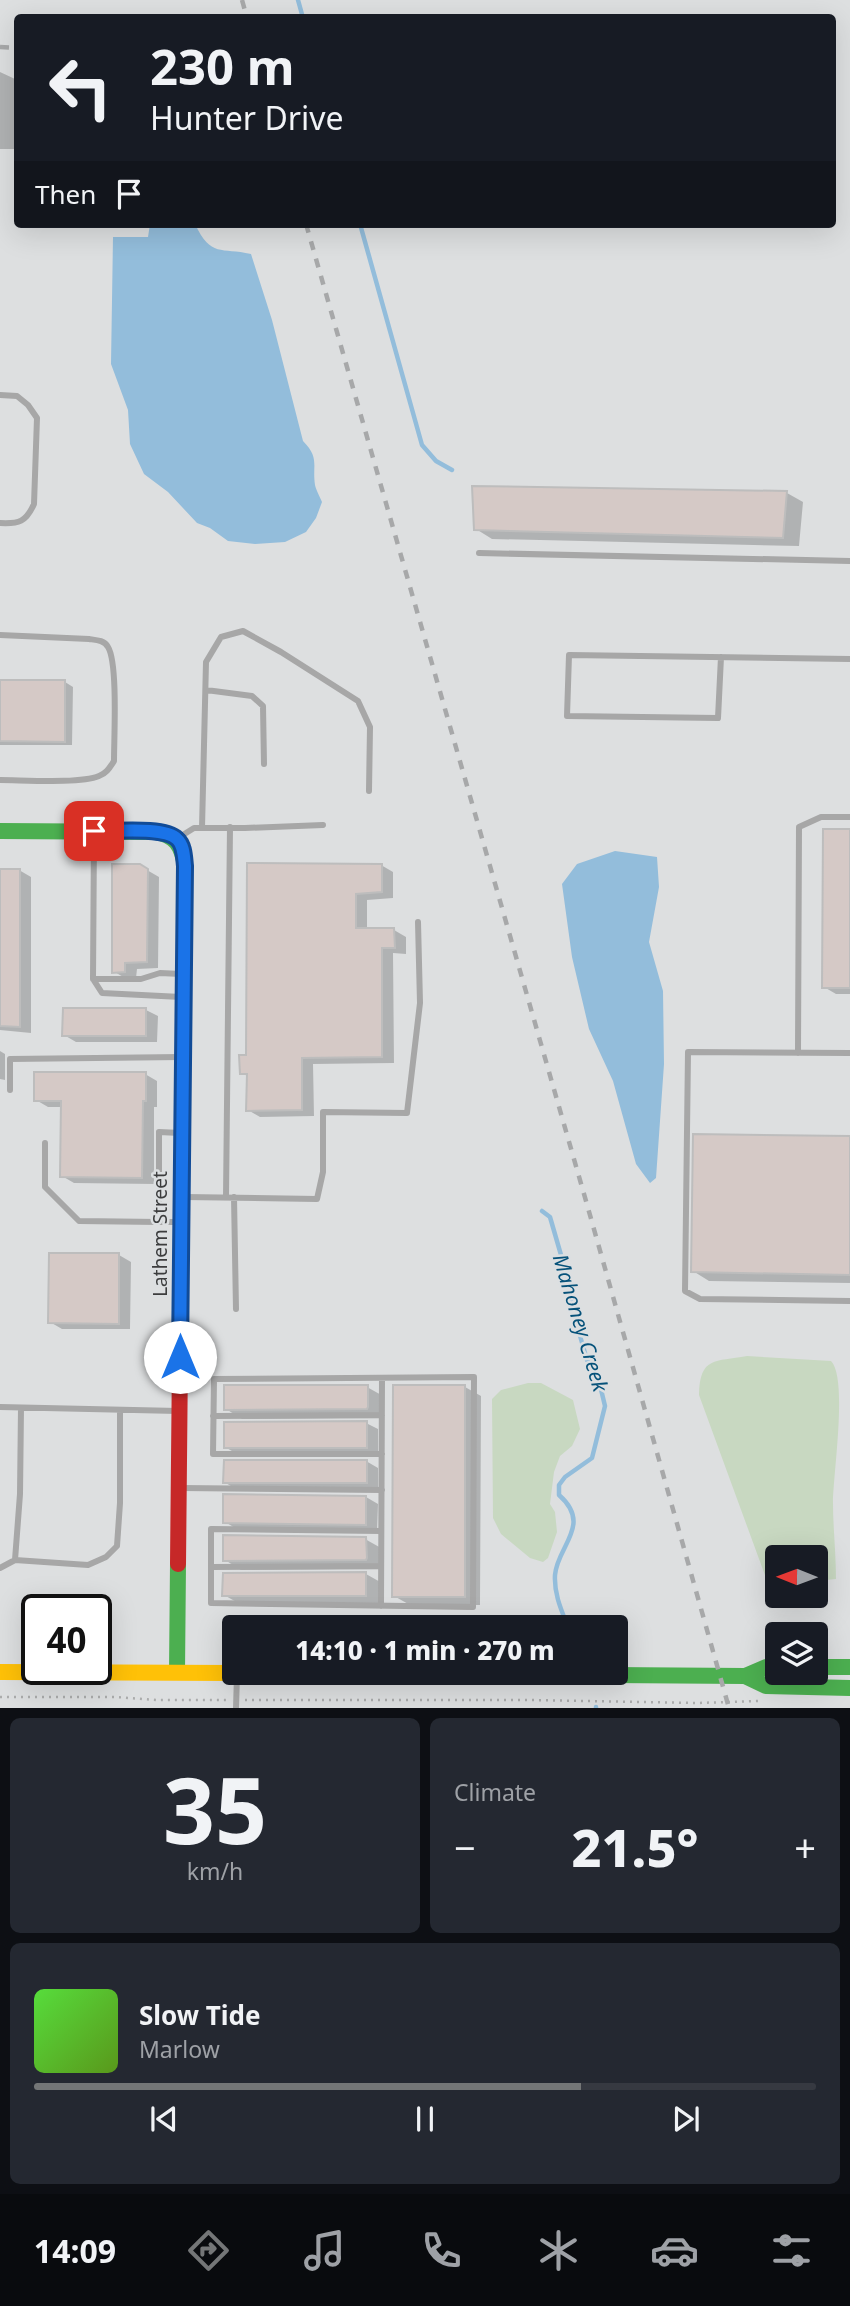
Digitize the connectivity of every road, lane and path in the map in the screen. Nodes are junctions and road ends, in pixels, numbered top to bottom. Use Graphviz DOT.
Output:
graph roads {
  1 [pos="0,395"];
  2 [pos="0,523"];
  3 [pos="479,553"];
  4 [pos="850,561"];
  5 [pos="0,635"];
  6 [pos="721,657"];
  7 [pos="850,659"];
  8 [pos="206,690"];
  9 [pos="264,764"];
  10 [pos="0,780"];
  11 [pos="369,791"];
  12 [pos="850,817"];
  13 [pos="323,825"];
  14 [pos="230,827"];
  15 [pos="202,828"];
  16 [pos="0,831"];
  17 [pos="94,831"];
  18 [pos="177,839"];
  19 [pos="418,922"];
  20 [pos="184,974"];
  21 [pos="93,979"];
  22 [pos="183,997"];
  23 [pos="797,1052"];
  24 [pos="850,1053"];
  25 [pos="183,1057"];
  26 [pos="10,1090"];
  27 [pos="182,1133"];
  28 [pos="45,1143"];
  29 [pos="226,1196"];
  30 [pos="181,1197"];
  31 [pos="234,1197"];
  32 [pos="159,1222"];
  33 [pos="181,1222"];
  34 [pos="850,1301"];
  35 [pos="236,1309"];
  36 [pos="382,1378"];
  37 [pos="0,1407"];
  38 [pos="20,1408"];
  39 [pos="120,1410"];
  40 [pos="180,1411"];
  41 [pos="382,1415"];
  42 [pos="213,1416"];
  43 [pos="382,1454"];
  44 [pos="179,1488"];
  45 [pos="382,1490"];
  46 [pos="381,1531"];
  47 [pos="15,1560"];
  48 [pos="381,1566"];
  49 [pos="211,1567"];
  50 [pos="0,1568"];
  51 [pos="381,1606"];
  52 [pos="765,1667"];
  53 [pos="828,1667"];
  54 [pos="850,1667"];
  55 [pos="0,1672"];
  56 [pos="177,1672"];
  57 [pos="222,1673"];
  58 [pos="628,1675"];
  59 [pos="744,1676"];
  60 [pos="236,1685"];
  61 [pos="850,1688"];
  62 [pos="0,1697"];
  63 [pos="220,1700"];
  64 [pos="249,1700"];
  65 [pos="752,1701"];
  66 [pos="236,1707"];
  1 -- 2 [label="lane"];
  3 -- 4 [label="lane"];
  5 -- 10 [label="lane"];
  6 -- 6 [label="lane"];
  6 -- 7 [label="lane"];
  8 -- 9 [label="lane"];
  8 -- 11 [label="lane"];
  8 -- 15 [label="lane"];
  12 -- 23 [label="lane"];
  13 -- 14 [label="lane"];
  14 -- 15 [label="lane"];
  14 -- 29 [label="lane"];
  15 -- 18 [label="lane"];
  16 -- 17 [label="street"];
  17 -- 18 [label="street"];
  17 -- 21 [label="lane"];
  18 -- 20 [label="street, Lathem Street"];
  19 -- 31 [label="lane"];
  20 -- 21 [label="lane"];
  20 -- 22 [label="street, Lathem Street"];
  21 -- 22 [label="lane"];
  22 -- 25 [label="street, Lathem Street"];
  23 -- 24 [label="lane"];
  23 -- 34 [label="lane"];
  25 -- 26 [label="lane"];
  25 -- 27 [label="street, Lathem Street"];
  27 -- 30 [label="street, Lathem Street"];
  27 -- 32 [label="lane"];
  28 -- 32 [label="lane"];
  29 -- 30 [label="lane"];
  29 -- 31 [label="lane"];
  30 -- 33 [label="street, Lathem Street"];
  31 -- 35 [label="lane"];
  32 -- 33 [label="lane"];
  33 -- 40 [label="street, Lathem Street"];
  36 -- 41 [label="lane"];
  36 -- 42 [label="lane"];
  36 -- 51 [label="lane"];
  37 -- 38 [label="lane"];
  38 -- 39 [label="lane"];
  38 -- 47 [label="lane"];
  39 -- 40 [label="lane"];
  39 -- 47 [label="lane"];
  40 -- 44 [label="street, Lathem Street"];
  41 -- 42 [label="lane"];
  41 -- 43 [label="lane"];
  42 -- 43 [label="lane"];
  43 -- 45 [label="lane"];
  44 -- 45 [label="lane"];
  44 -- 56 [label="street, Lathem Street"];
  45 -- 46 [label="lane"];
  46 -- 48 [label="lane"];
  46 -- 49 [label="lane"];
  47 -- 50 [label="lane"];
  48 -- 49 [label="lane"];
  48 -- 51 [label="lane"];
  49 -- 51 [label="lane"];
  52 -- 59 [label="street"];
  53 -- 54 [label="street"];
  55 -- 56 [label="street"];
  56 -- 57 [label="street"];
  58 -- 59 [label="street"];
  59 -- 61 [label="street"];
  60 -- 66 [label="lane"];
  62 -- 63 [label="path"];
  64 -- 65 [label="path"];
}
